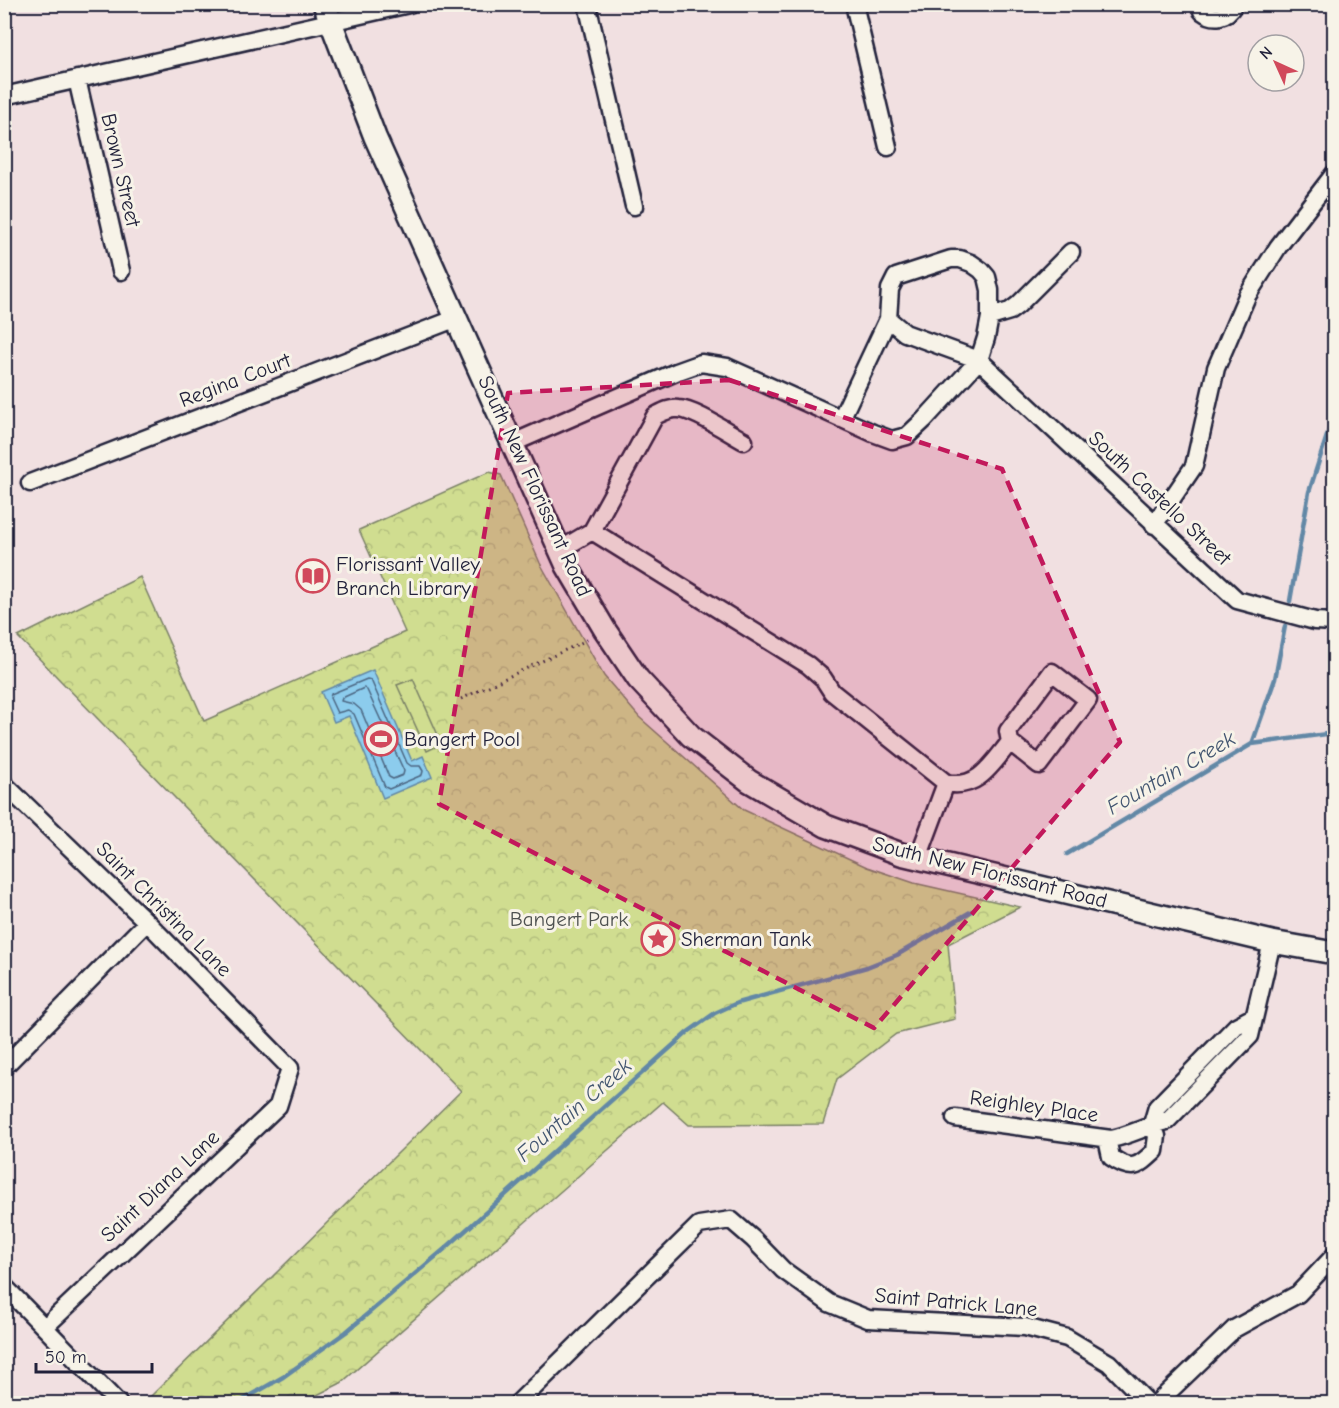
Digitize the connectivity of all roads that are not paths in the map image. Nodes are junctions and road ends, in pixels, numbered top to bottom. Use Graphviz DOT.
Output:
graph roads {
  1 [pos="409,4"];
  2 [pos="587,4"];
  3 [pos="854,4"];
  4 [pos="1201,4"];
  5 [pos="1234,4"];
  6 [pos="327,14"];
  7 [pos="77,79"];
  8 [pos="4,96"];
  9 [pos="888,147"];
  10 [pos="1335,174"];
  11 [pos="634,206"];
  12 [pos="1071,252"];
  13 [pos="121,271"];
  14 [pos="990,317"];
  15 [pos="457,318"];
  16 [pos="888,319"];
  17 [pos="980,360"];
  18 [pos="841,419"];
  19 [pos="744,441"];
  20 [pos="513,443"];
  21 [pos="30,483"];
  22 [pos="1154,525"];
  23 [pos="592,531"];
  24 [pos="560,550"];
  25 [pos="1335,622"];
  26 [pos="1010,742"];
  27 [pos="945,783"];
  28 [pos="4,784"];
  29 [pos="918,858"];
  30 [pos="147,922"];
  31 [pos="1272,942"];
  32 [pos="1335,953"];
  33 [pos="4,1066"];
  34 [pos="290,1068"];
  35 [pos="955,1118"];
  36 [pos="1152,1124"];
  37 [pos="1107,1138"];
  38 [pos="1331,1268"];
  39 [pos="4,1286"];
  40 [pos="45,1327"];
  41 [pos="119,1404"];
  42 [pos="517,1404"];
  43 [pos="1149,1404"];
  44 [pos="1156,1404"];
  1 -- 6 [label="street"];
  2 -- 11 [label="street"];
  3 -- 9 [label="street"];
  4 -- 5 [label="street"];
  6 -- 7 [label="street"];
  6 -- 15 [label="main road, South New Florissant Road"];
  7 -- 8 [label="street"];
  7 -- 13 [label="street, Brown Street"];
  10 -- 22 [label="street"];
  12 -- 14 [label="street"];
  14 -- 16 [label="street"];
  14 -- 17 [label="street"];
  15 -- 20 [label="main road, South New Florissant Road"];
  15 -- 21 [label="street, Regina Court"];
  16 -- 17 [label="street"];
  16 -- 18 [label="street"];
  17 -- 18 [label="street"];
  17 -- 22 [label="street, South Castello Street"];
  18 -- 20 [label="street"];
  19 -- 23 [label="street"];
  20 -- 24 [label="main road, South New Florissant Road"];
  22 -- 25 [label="street, South Castello Street"];
  23 -- 24 [label="street"];
  23 -- 27 [label="street"];
  24 -- 29 [label="main road, South New Florissant Road"];
  26 -- 26 [label="street"];
  26 -- 27 [label="street"];
  27 -- 29 [label="street"];
  28 -- 30 [label="street, Saint Christina Lane"];
  29 -- 31 [label="main road, South New Florissant Road"];
  30 -- 33 [label="street"];
  30 -- 34 [label="street, Saint Christina Lane"];
  31 -- 32 [label="main road, South New Florissant Road"];
  31 -- 36 [label="street, Reighley Place"];
  34 -- 40 [label="street, Saint Diana Lane"];
  35 -- 37 [label="street, Reighley Place"];
  36 -- 37 [label="street, Reighley Place"];
  36 -- 37 [label="street, Reighley Place"];
  38 -- 44 [label="street"];
  39 -- 40 [label="street"];
  40 -- 41 [label="street"];
  42 -- 43 [label="street, Saint Patrick Lane"];
}
